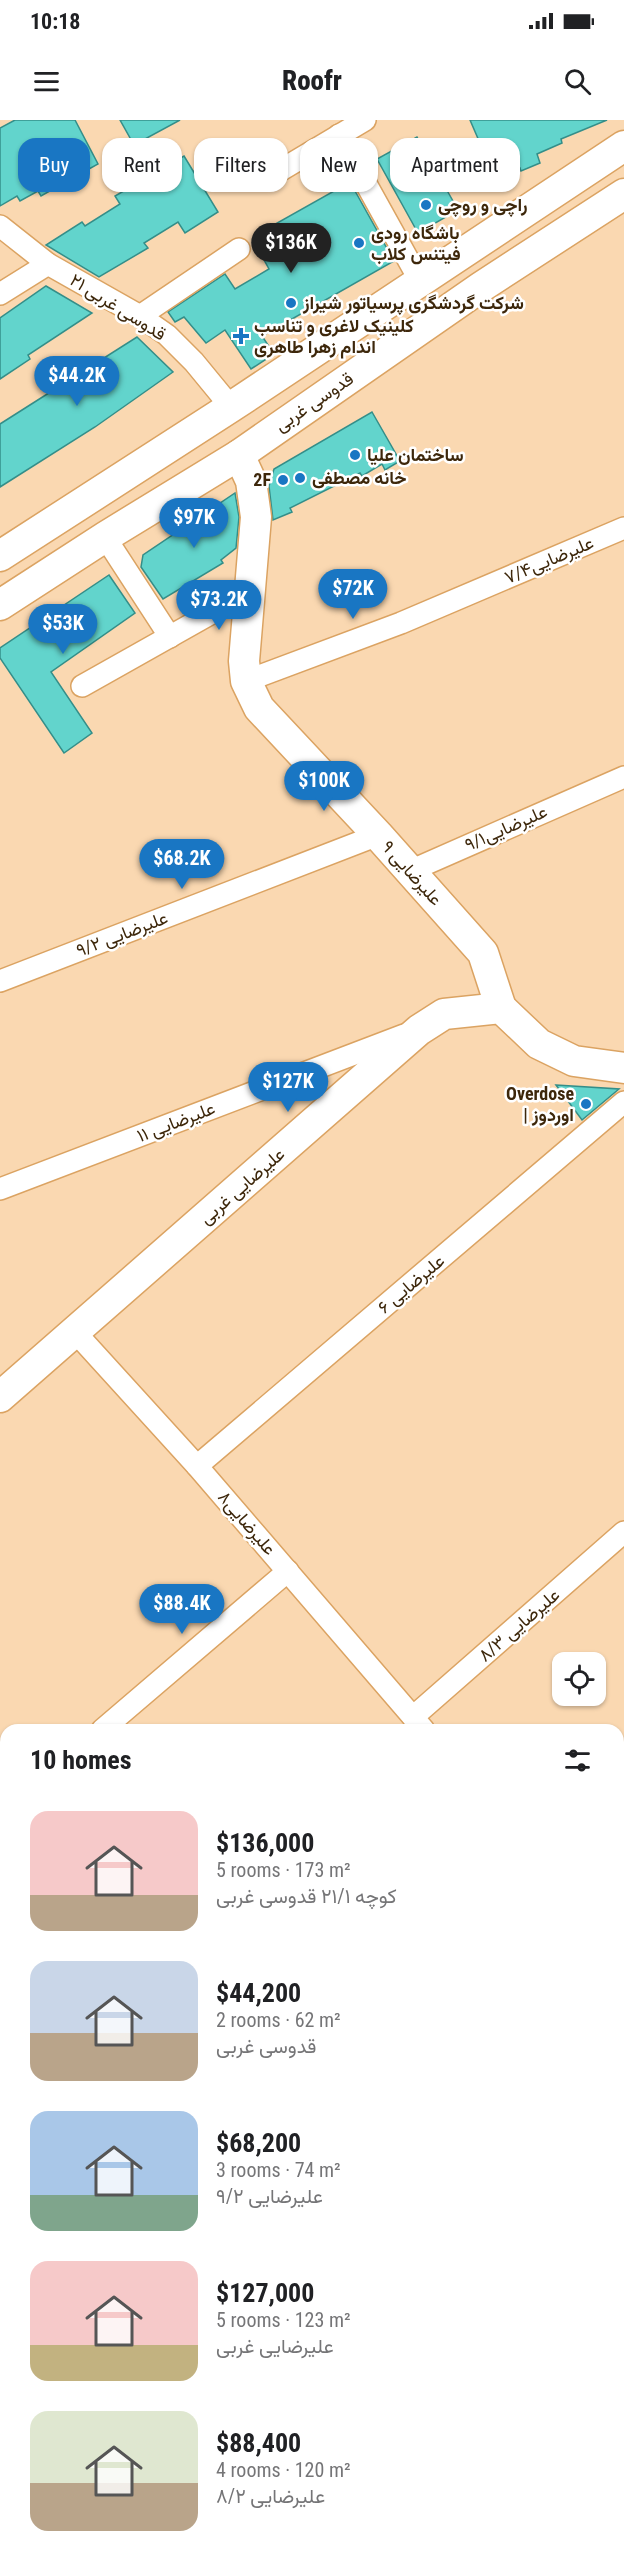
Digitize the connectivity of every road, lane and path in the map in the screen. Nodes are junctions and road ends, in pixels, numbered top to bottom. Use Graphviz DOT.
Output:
graph roads {
  1 [pos="365,120"];
  2 [pos="339,135"];
  3 [pos="624,146"];
  4 [pos="288,166"];
  5 [pos="624,194"];
  6 [pos="0,226"];
  7 [pos="239,249"];
  8 [pos="48,264"];
  9 [pos="420,281"];
  10 [pos="0,294"];
  11 [pos="140,316"];
  12 [pos="231,407"];
  13 [pos="240,455"];
  14 [pos="624,528"];
  15 [pos="105,537"];
  16 [pos="0,556"];
  17 [pos="249,592"];
  18 [pos="0,605"];
  19 [pos="170,637"];
  20 [pos="246,681"];
  21 [pos="82,686"];
  22 [pos="624,777"];
  23 [pos="378,835"];
  24 [pos="410,871"];
  25 [pos="0,981"];
  26 [pos="501,1008"];
  27 [pos="419,1030"];
  28 [pos="624,1068"];
  29 [pos="624,1102"];
  30 [pos="0,1189"];
  31 [pos="76,1333"];
  32 [pos="0,1397"];
  33 [pos="197,1466"];
  34 [pos="624,1532"];
  35 [pos="288,1571"];
  36 [pos="419,1723"];
  37 [pos="109,1724"];
  1 -- 2 [label="street"];
  2 -- 4 [label="street"];
  2 -- 9 [label="street"];
  3 -- 9 [label="main road"];
  5 -- 13 [label="main road, قدوسی غربی"];
  6 -- 8 [label="street, ۲۱ قدوسی غربی"];
  7 -- 11 [label="street"];
  8 -- 10 [label="street"];
  8 -- 11 [label="street, ۲۱ قدوسی غربی"];
  9 -- 12 [label="main road"];
  11 -- 12 [label="street, ۲۱ قدوسی غربی"];
  12 -- 16 [label="main road"];
  13 -- 15 [label="main road, قدوسی غربی"];
  13 -- 17 [label="main road, ۹ علیرضایی"];
  14 -- 20 [label="street, علیرضایی۷/۴"];
  15 -- 18 [label="main road, قدوسی غربی"];
  15 -- 19 [label="street"];
  17 -- 19 [label="street"];
  17 -- 20 [label="main road, ۹ علیرضایی"];
  19 -- 21 [label="street"];
  20 -- 23 [label="main road, ۹ علیرضایی"];
  22 -- 24 [label="street, علیرضایی۹/۱"];
  23 -- 24 [label="main road, ۹ علیرضایی"];
  23 -- 25 [label="street, ۹/۲ علیرضایی"];
  24 -- 26 [label="main road, ۹ علیرضایی"];
  26 -- 27 [label="main road, علیرضایی غربی"];
  26 -- 28 [label="main road"];
  27 -- 30 [label="street, ۱۱ علیرضایی"];
  27 -- 31 [label="main road, علیرضایی غربی"];
  29 -- 33 [label="street, ۶ علیرضایی"];
  31 -- 32 [label="main road, علیرضایی غربی"];
  31 -- 33 [label="street, علیرضایی۸"];
  33 -- 35 [label="street, علیرضایی۸"];
  34 -- 36 [label="street, ۸/۳ علیرضایی"];
  35 -- 36 [label="street, علیرضایی۸"];
  35 -- 37 [label="street"];
}
